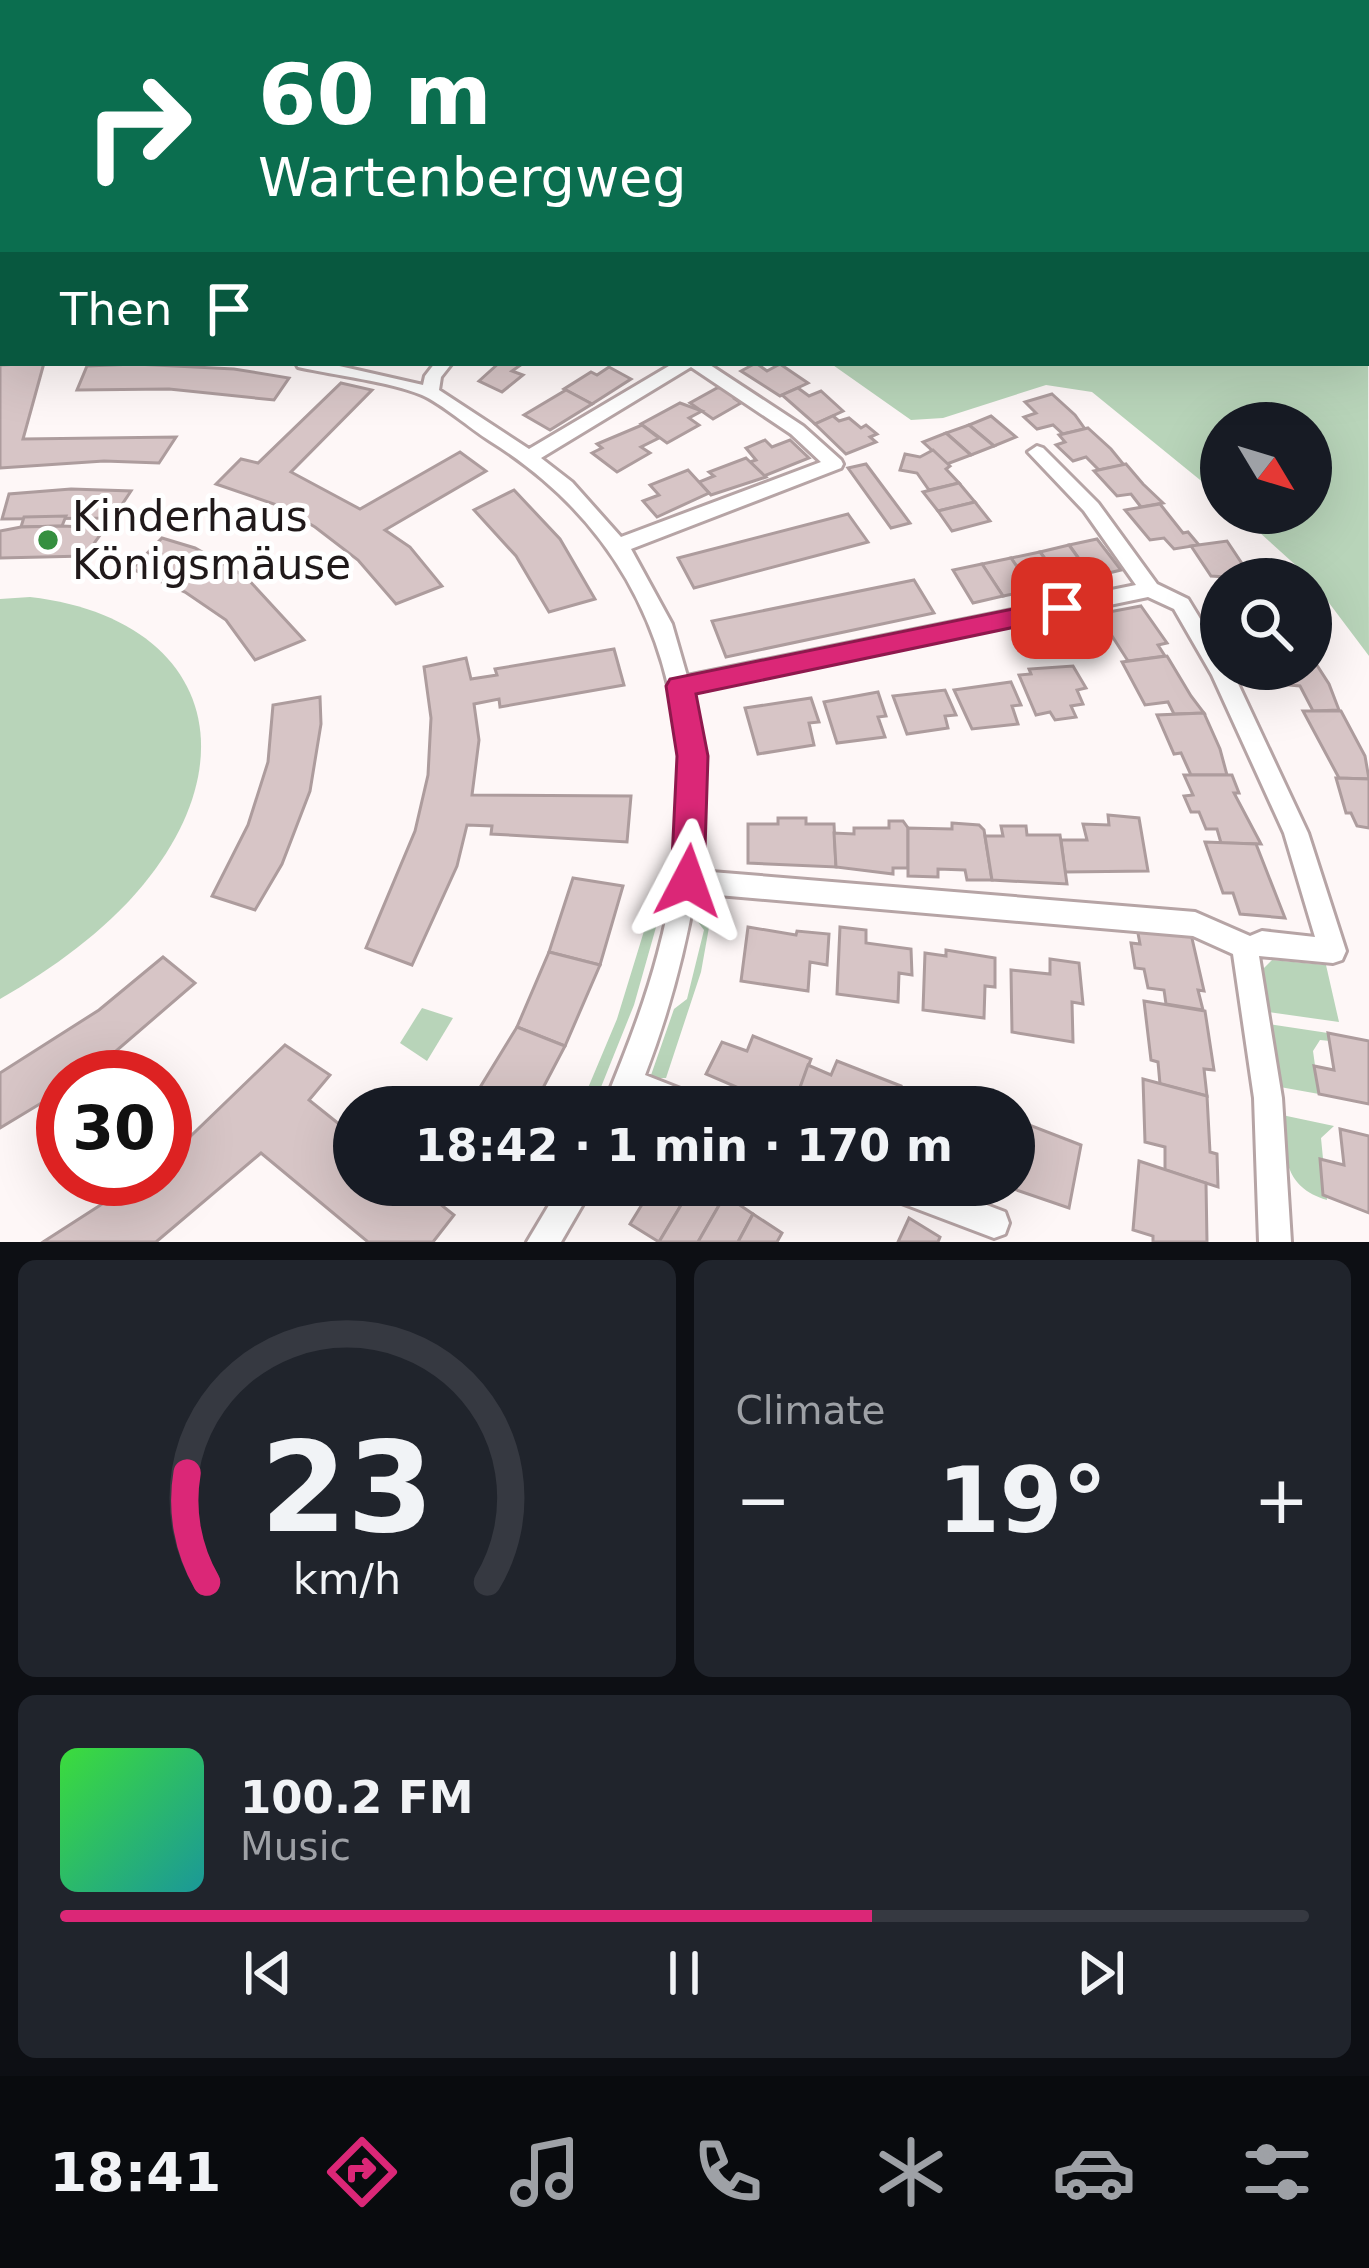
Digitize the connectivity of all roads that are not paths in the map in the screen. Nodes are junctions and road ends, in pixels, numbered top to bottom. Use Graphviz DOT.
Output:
graph roads {
  1 [pos="317,366"];
  2 [pos="442,366"];
  3 [pos="681,366"];
  4 [pos="701,366"];
  5 [pos="430,392"];
  6 [pos="1036,452"];
  7 [pos="529,457"];
  8 [pos="618,546"];
  9 [pos="1150,589"];
  10 [pos="680,686"];
  11 [pos="688,881"];
  12 [pos="1249,948"];
  13 [pos="626,1086"];
  14 [pos="566,1206"];
  15 [pos="949,1206"];
  16 [pos="994,1223"];
  17 [pos="543,1242"];
  18 [pos="1275,1242"];
  1 -- 5 [label="street"];
  2 -- 5 [label="street"];
  3 -- 7 [label="street"];
  4 -- 8 [label="street"];
  5 -- 7 [label="street"];
  6 -- 9 [label="street"];
  7 -- 8 [label="street"];
  8 -- 10 [label="street"];
  9 -- 10 [label="street"];
  9 -- 12 [label="street"];
  10 -- 11 [label="street"];
  11 -- 12 [label="street"];
  11 -- 13 [label="street"];
  12 -- 18 [label="street"];
  14 -- 17 [label="street"];
  15 -- 16 [label="street"];
}
